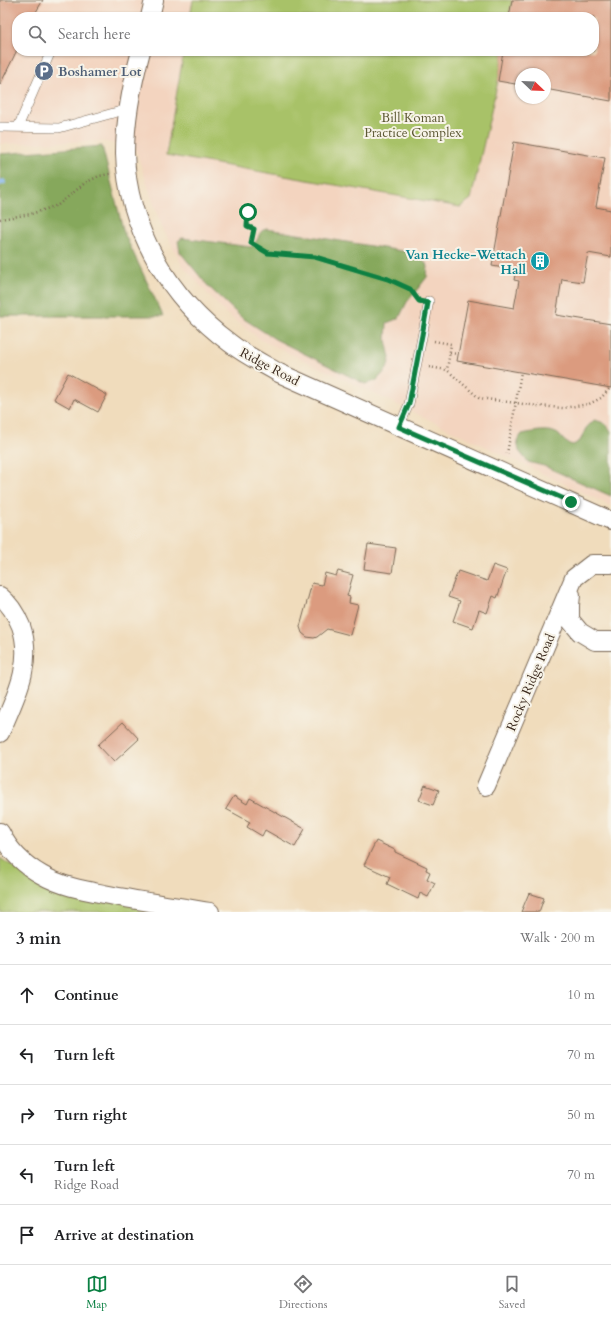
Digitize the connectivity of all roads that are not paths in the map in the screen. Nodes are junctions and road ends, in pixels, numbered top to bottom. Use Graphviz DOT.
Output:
graph roads {
  1 [pos="154,0"];
  2 [pos="151,12"];
  3 [pos="49,56"];
  4 [pos="140,56"];
  5 [pos="128,109"];
  6 [pos="0,127"];
  7 [pos="18,127"];
  8 [pos="429,302"];
  9 [pos="399,427"];
  10 [pos="611,521"];
  11 [pos="611,564"];
  12 [pos="574,578"];
  13 [pos="0,596"];
  14 [pos="611,641"];
  15 [pos="0,733"];
  16 [pos="486,786"];
  17 [pos="0,832"];
  18 [pos="210,912"];
  1 -- 2 [label="street"];
  3 -- 7 [label="lane"];
  4 -- 5 [label="street, Ridge Road"];
  5 -- 7 [label="lane"];
  5 -- 9 [label="street, Ridge Road"];
  6 -- 7 [label="lane"];
  8 -- 9 [label="lane"];
  9 -- 10 [label="street, Ridge Road"];
  11 -- 12 [label="street, Rocky Ridge Road"];
  12 -- 14 [label="street"];
  12 -- 16 [label="street, Rocky Ridge Road"];
  13 -- 15 [label="street"];
  17 -- 18 [label="street"];
}
